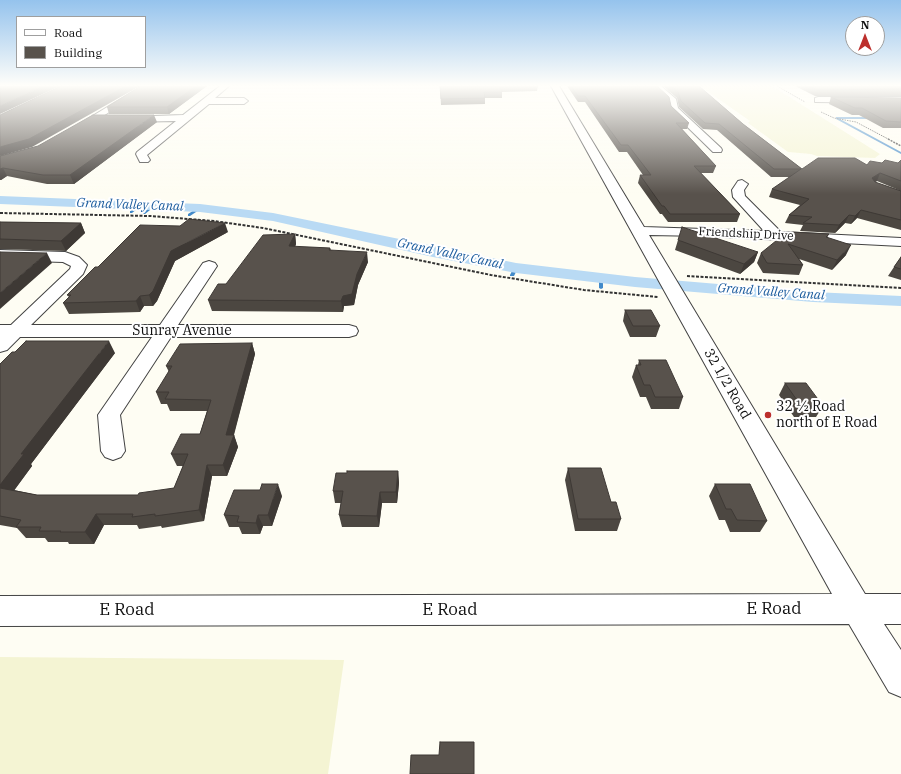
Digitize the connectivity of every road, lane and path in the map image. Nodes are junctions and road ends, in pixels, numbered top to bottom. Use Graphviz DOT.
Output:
graph roads {
  1 [pos="88,122"];
  2 [pos="180,122"];
  3 [pos="576,122"];
  4 [pos="688,122"];
  5 [pos="856,122"];
  6 [pos="67,134"];
  7 [pos="901,146"];
  8 [pos="717,150"];
  9 [pos="144,160"];
  10 [pos="742,184"];
  11 [pos="0,213"];
  12 [pos="639,231"];
  13 [pos="777,236"];
  14 [pos="901,242"];
  15 [pos="0,255"];
  16 [pos="210,266"];
  17 [pos="687,276"];
  18 [pos="901,288"];
  19 [pos="678,300"];
  20 [pos="7,331"];
  21 [pos="166,331"];
  22 [pos="349,331"];
  23 [pos="0,346"];
  24 [pos="113,451"];
  25 [pos="856,609"];
  26 [pos="901,609"];
  27 [pos="0,611"];
  28 [pos="901,680"];
  1 -- 6 [label="street"];
  2 -- 9 [label="street"];
  3 -- 12 [label="street, 32 1/2 Road"];
  4 -- 8 [label="street"];
  5 -- 7 [label="path"];
  10 -- 13 [label="street"];
  11 -- 19 [label="path"];
  12 -- 13 [label="street, Friendship Drive"];
  12 -- 19 [label="street, 32 1/2 Road"];
  13 -- 14 [label="street, Friendship Drive"];
  15 -- 20 [label="street"];
  16 -- 21 [label="street"];
  17 -- 18 [label="path"];
  19 -- 25 [label="street, 32 1/2 Road"];
  20 -- 21 [label="street, Sunray Avenue"];
  20 -- 23 [label="street"];
  21 -- 22 [label="street, Sunray Avenue"];
  21 -- 24 [label="street"];
  25 -- 26 [label="street, E Road"];
  25 -- 27 [label="street, E Road"];
  25 -- 28 [label="street, 32 1/2 Road"];
}
